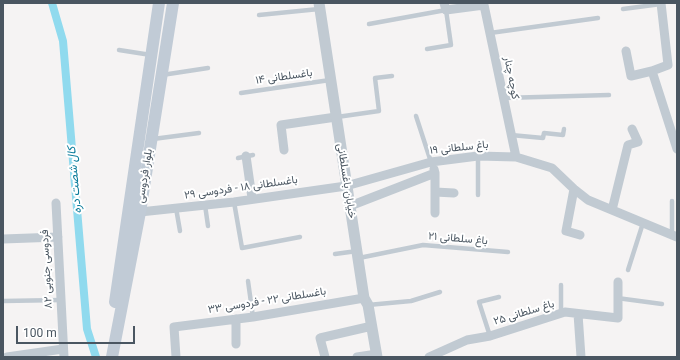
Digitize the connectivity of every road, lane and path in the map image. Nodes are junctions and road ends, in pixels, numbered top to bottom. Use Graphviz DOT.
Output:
graph roads {
  1 [pos="159,3"];
  2 [pos="173,3"];
  3 [pos="661,3"];
  4 [pos="319,6"];
  5 [pos="445,7"];
  6 [pos="623,9"];
  7 [pos="259,15"];
  8 [pos="598,18"];
  9 [pos="369,24"];
  10 [pos="490,34"];
  11 [pos="427,49"];
  12 [pos="119,50"];
  13 [pos="626,51"];
  14 [pos="677,55"];
  15 [pos="667,58"];
  16 [pos="150,59"];
  17 [pos="208,68"];
  18 [pos="162,71"];
  19 [pos="652,71"];
  20 [pos="392,76"];
  21 [pos="330,80"];
  22 [pos="152,90"];
  23 [pos="241,92"];
  24 [pos="609,95"];
  25 [pos="503,98"];
  26 [pos="416,116"];
  27 [pos="336,118"];
  28 [pos="564,129"];
  29 [pos="632,129"];
  30 [pos="199,133"];
  31 [pos="511,135"];
  32 [pos="675,138"];
  33 [pos="151,139"];
  34 [pos="677,149"];
  35 [pos="284,150"];
  36 [pos="478,156"];
  37 [pos="246,157"];
  38 [pos="516,157"];
  39 [pos="431,162"];
  40 [pos="436,173"];
  41 [pos="346,186"];
  42 [pos="574,190"];
  43 [pos="435,192"];
  44 [pos="454,193"];
  45 [pos="478,195"];
  46 [pos="252,198"];
  47 [pos="672,201"];
  48 [pos="234,202"];
  49 [pos="56,204"];
  50 [pos="205,205"];
  51 [pos="350,206"];
  52 [pos="176,208"];
  53 [pos="612,210"];
  54 [pos="140,212"];
  55 [pos="436,213"];
  56 [pos="643,223"];
  57 [pos="208,226"];
  58 [pos="180,231"];
  59 [pos="580,235"];
  60 [pos="674,236"];
  61 [pos="58,237"];
  62 [pos="300,237"];
  63 [pos="3,239"];
  64 [pos="508,252"];
  65 [pos="335,254"];
  66 [pos="359,255"];
  67 [pos="628,270"];
  68 [pos="248,281"];
  69 [pos="618,282"];
  70 [pos="561,285"];
  71 [pos="440,292"];
  72 [pos="499,297"];
  73 [pos="617,298"];
  74 [pos="61,300"];
  75 [pos="3,301"];
  76 [pos="366,301"];
  77 [pos="662,304"];
  78 [pos="561,314"];
  79 [pos="578,314"];
  80 [pos="253,317"];
  81 [pos="236,319"];
  82 [pos="372,326"];
  83 [pos="490,336"];
  84 [pos="236,344"];
  85 [pos="111,350"];
  86 [pos="63,353"];
  87 [pos="440,355"];
  88 [pos="377,356"];
  89 [pos="7,357"];
  90 [pos="176,357"];
  91 [pos="325,357"];
  92 [pos="357,357"];
  93 [pos="429,357"];
  94 [pos="581,357"];
  1 -- 16 [label="main road, بلوار فردوسی"];
  2 -- 18 [label="main road, بلوار فردوسی"];
  3 -- 6 [label="lane"];
  3 -- 15 [label="street"];
  4 -- 7 [label="lane"];
  4 -- 21 [label="street, خیابان باغسلطانی"];
  5 -- 9 [label="lane"];
  5 -- 10 [label="street, کوچه چنار"];
  5 -- 11 [label="lane"];
  8 -- 10 [label="lane"];
  10 -- 25 [label="street, کوچه چنار"];
  12 -- 16 [label="lane"];
  13 -- 19 [label="street"];
  14 -- 15 [label="street"];
  15 -- 19 [label="street"];
  16 -- 18 [label="main road"];
  16 -- 22 [label="main road, بلوار فردوسی"];
  17 -- 18 [label="lane"];
  18 -- 22 [label="main road, بلوار فردوسی"];
  19 -- 32 [label="street"];
  20 -- 27 [label="lane"];
  21 -- 23 [label="lane, باغسلطانی ۱۴"];
  21 -- 27 [label="street, خیابان باغسلطانی"];
  22 -- 33 [label="main road, بلوار فردوسی"];
  22 -- 85 [label="main road, بلوار فردوسی"];
  24 -- 25 [label="lane"];
  25 -- 31 [label="street, کوچه چنار"];
  26 -- 39 [label="lane"];
  27 -- 35 [label="street"];
  27 -- 41 [label="street, خیابان باغسلطانی"];
  28 -- 31 [label="lane"];
  29 -- 53 [label="street"];
  30 -- 33 [label="lane"];
  31 -- 38 [label="street, کوچه چنار"];
  32 -- 34 [label="street"];
  33 -- 54 [label="main road, بلوار فردوسی"];
  36 -- 38 [label="street, باغ سلطانی ۱۹"];
  36 -- 39 [label="street, باغ سلطانی ۱۹"];
  36 -- 45 [label="lane"];
  37 -- 46 [label="street"];
  38 -- 42 [label="street, باغ سلطانی ۱۹"];
  39 -- 40 [label="street"];
  39 -- 41 [label="street, باغ سلطانی ۱۹"];
  40 -- 43 [label="street"];
  40 -- 51 [label="street"];
  41 -- 46 [label="street, باغسلطانی ۱۸ - فردوسی ۲۹"];
  41 -- 51 [label="street, خیابان باغسلطانی"];
  42 -- 53 [label="street, باغ سلطانی ۱۹"];
  42 -- 59 [label="street"];
  43 -- 44 [label="street"];
  43 -- 55 [label="street"];
  46 -- 48 [label="street, باغسلطانی ۱۸ - فردوسی ۲۹"];
  47 -- 60 [label="lane"];
  48 -- 50 [label="street, باغسلطانی ۱۸ - فردوسی ۲۹"];
  48 -- 62 [label="lane"];
  49 -- 61 [label="street, فردوسی جنوبی ۸۲"];
  50 -- 52 [label="street, باغسلطانی ۱۸ - فردوسی ۲۹"];
  50 -- 57 [label="lane"];
  51 -- 66 [label="street, خیابان باغسلطانی"];
  52 -- 54 [label="street, باغسلطانی ۱۸ - فردوسی ۲۹"];
  52 -- 58 [label="lane"];
  53 -- 56 [label="street, باغ سلطانی ۱۹"];
  54 -- 85 [label="main road, بلوار فردوسی"];
  56 -- 60 [label="street, باغ سلطانی ۱۹"];
  56 -- 67 [label="lane"];
  61 -- 63 [label="street"];
  61 -- 74 [label="street, فردوسی جنوبی ۸۲"];
  64 -- 66 [label="lane, باغ سلطانی ۲۱"];
  65 -- 66 [label="lane, باغ سلطانی ۲۱"];
  66 -- 76 [label="street, خیابان باغسلطانی"];
  68 -- 80 [label="lane"];
  69 -- 73 [label="street, باغ سلطانی ۲۵"];
  70 -- 78 [label="lane"];
  71 -- 76 [label="lane"];
  72 -- 83 [label="lane"];
  73 -- 77 [label="lane"];
  73 -- 79 [label="street, باغ سلطانی ۲۵"];
  74 -- 75 [label="lane"];
  74 -- 86 [label="street, فردوسی جنوبی ۸۲"];
  76 -- 80 [label="street, باغسلطانی ۲۲ - فردوسی ۳۳"];
  76 -- 82 [label="street, خیابان باغسلطانی"];
  78 -- 79 [label="street, باغ سلطانی ۲۵"];
  78 -- 83 [label="street, باغ سلطانی ۲۵"];
  79 -- 94 [label="street"];
  80 -- 81 [label="street, باغسلطانی ۲۲ - فردوسی ۳۳"];
  81 -- 84 [label="street"];
  81 -- 90 [label="street, باغسلطانی ۲۲ - فردوسی ۳۳"];
  82 -- 88 [label="street, خیابان باغسلطانی"];
  82 -- 91 [label="street"];
  83 -- 87 [label="street, باغ سلطانی ۲۵"];
  86 -- 89 [label="street"];
  87 -- 93 [label="street, باغ سلطانی ۲۵"];
  88 -- 92 [label="street"];
}
